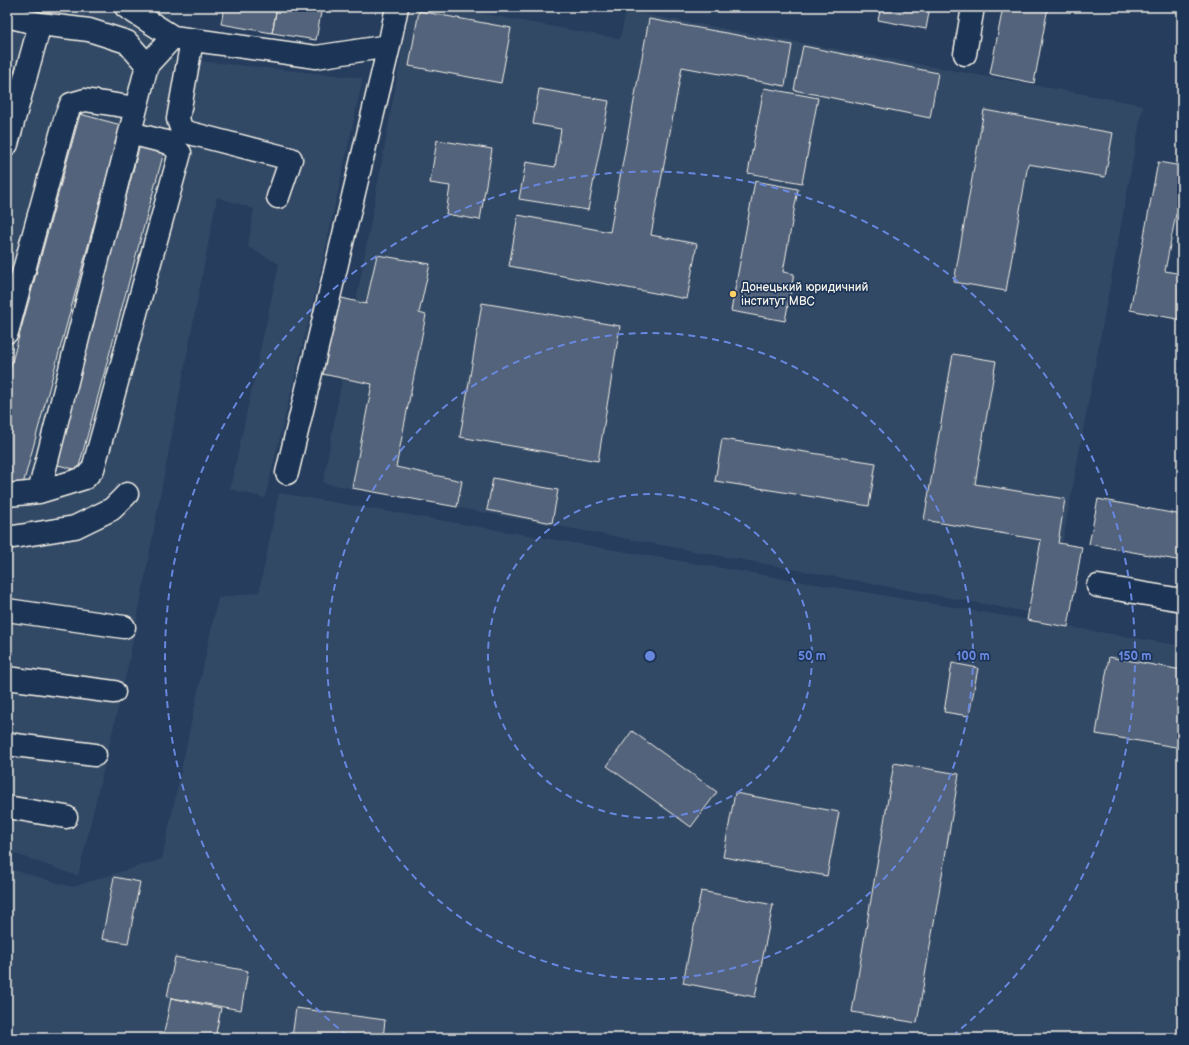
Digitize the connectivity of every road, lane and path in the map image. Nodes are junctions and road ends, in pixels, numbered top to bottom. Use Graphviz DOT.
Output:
graph roads {
  1 [pos="126,7"];
  2 [pos="397,7"];
  3 [pos="974,7"];
  4 [pos="7,16"];
  5 [pos="40,24"];
  6 [pos="182,38"];
  7 [pos="389,46"];
  8 [pos="965,54"];
  9 [pos="147,65"];
  10 [pos="136,108"];
  11 [pos="130,133"];
  12 [pos="7,144"];
  13 [pos="278,197"];
  14 [pos="7,332"];
  15 [pos="287,474"];
  16 [pos="39,492"];
  17 [pos="127,494"];
  18 [pos="7,495"];
  19 [pos="7,538"];
  20 [pos="1098,586"];
  21 [pos="1182,600"];
  22 [pos="7,610"];
  23 [pos="124,626"];
  24 [pos="7,678"];
  25 [pos="114,692"];
  26 [pos="7,744"];
  27 [pos="95,755"];
  28 [pos="7,807"];
  29 [pos="66,817"];
  1 -- 6 [label="street"];
  2 -- 7 [label="street"];
  3 -- 8 [label="street"];
  4 -- 5 [label="street"];
  5 -- 9 [label="street"];
  5 -- 12 [label="street"];
  6 -- 7 [label="street"];
  6 -- 9 [label="street"];
  6 -- 13 [label="street"];
  7 -- 15 [label="street"];
  9 -- 10 [label="street"];
  10 -- 11 [label="street"];
  10 -- 14 [label="street"];
  11 -- 16 [label="street"];
  11 -- 16 [label="street"];
  16 -- 18 [label="street"];
  17 -- 19 [label="street"];
  20 -- 21 [label="street"];
  22 -- 23 [label="street"];
  24 -- 25 [label="street"];
  26 -- 27 [label="street"];
  28 -- 29 [label="street"];
}
